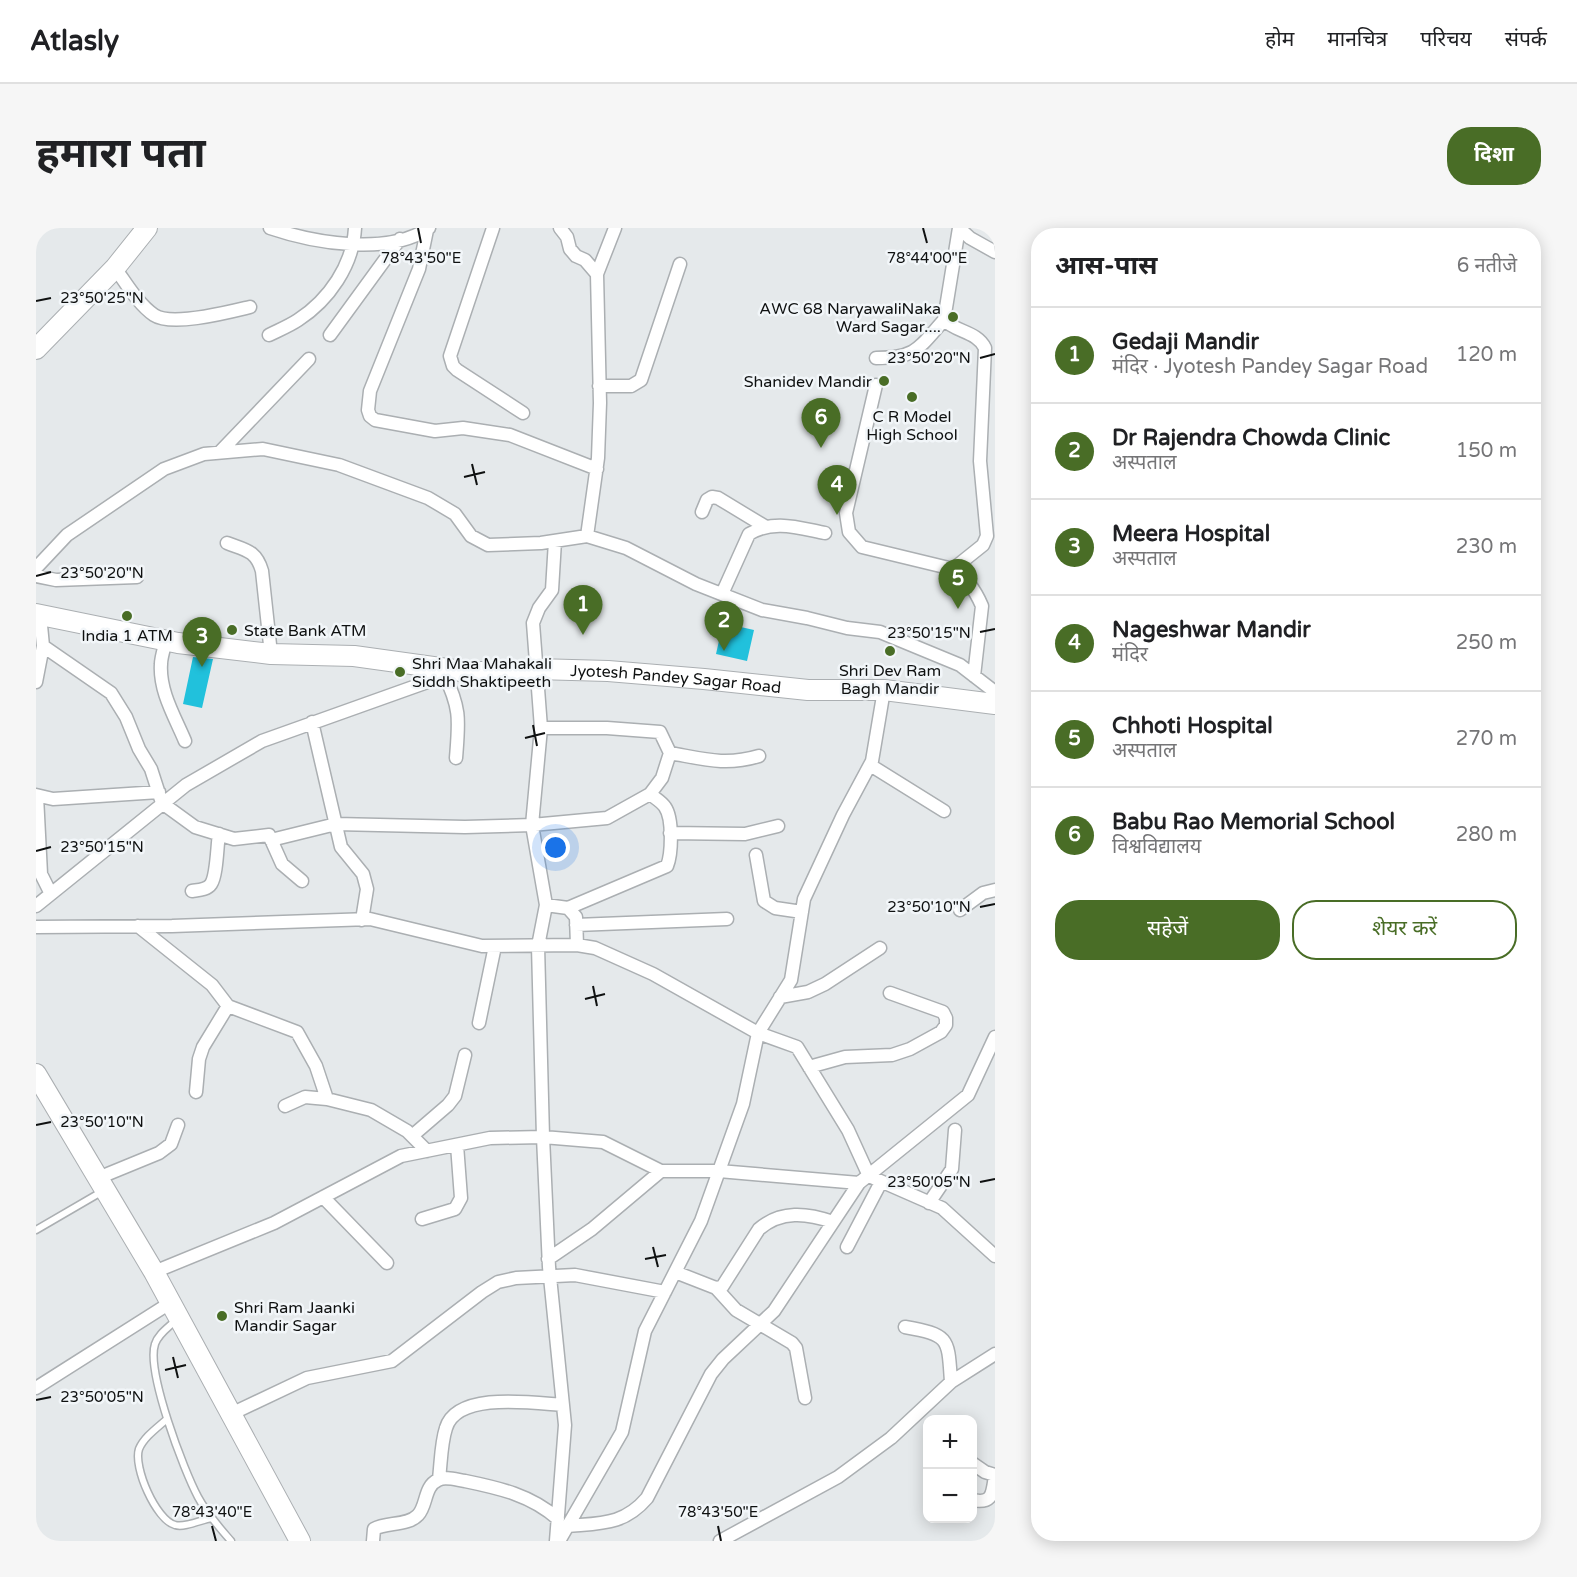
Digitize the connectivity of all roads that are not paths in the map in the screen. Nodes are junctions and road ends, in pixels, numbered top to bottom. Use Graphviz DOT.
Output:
graph roads {
  1 [pos="147,228"];
  2 [pos="270,228"];
  3 [pos="355,228"];
  4 [pos="493,228"];
  5 [pos="560,228"];
  6 [pos="615,228"];
  7 [pos="959,228"];
  8 [pos="428,229"];
  9 [pos="400,239"];
  10 [pos="354,245"];
  11 [pos="995,252"];
  12 [pos="680,264"];
  13 [pos="115,268"];
  14 [pos="597,274"];
  15 [pos="250,307"];
  16 [pos="944,320"];
  17 [pos="269,335"];
  18 [pos="330,335"];
  19 [pos="36,349"];
  20 [pos="876,358"];
  21 [pos="309,359"];
  22 [pos="876,385"];
  23 [pos="599,386"];
  24 [pos="523,413"];
  25 [pos="220,452"];
  26 [pos="597,469"];
  27 [pos="702,512"];
  28 [pos="766,526"];
  29 [pos="825,532"];
  30 [pos="587,536"];
  31 [pos="555,541"];
  32 [pos="226,543"];
  33 [pos="36,568"];
  34 [pos="953,569"];
  35 [pos="36,576"];
  36 [pos="137,577"];
  37 [pos="722,594"];
  38 [pos="38,614"];
  39 [pos="166,641"];
  40 [pos="44,646"];
  41 [pos="271,654"];
  42 [pos="536,669"];
  43 [pos="448,672"];
  44 [pos="974,676"];
  45 [pos="36,682"];
  46 [pos="884,690"];
  47 [pos="995,692"];
  48 [pos="995,704"];
  49 [pos="312,722"];
  50 [pos="541,728"];
  51 [pos="184,741"];
  52 [pos="670,753"];
  53 [pos="759,756"];
  54 [pos="456,758"];
  55 [pos="870,765"];
  56 [pos="650,794"];
  57 [pos="36,796"];
  58 [pos="161,798"];
  59 [pos="944,811"];
  60 [pos="336,824"];
  61 [pos="532,825"];
  62 [pos="778,826"];
  63 [pos="219,834"];
  64 [pos="670,834"];
  65 [pos="271,840"];
  66 [pos="756,855"];
  67 [pos="302,881"];
  68 [pos="995,890"];
  69 [pos="192,891"];
  70 [pos="51,894"];
  71 [pos="546,905"];
  72 [pos="36,906"];
  73 [pos="568,908"];
  74 [pos="960,910"];
  75 [pos="802,912"];
  76 [pos="727,919"];
  77 [pos="362,920"];
  78 [pos="576,925"];
  79 [pos="138,926"];
  80 [pos="36,927"];
  81 [pos="577,945"];
  82 [pos="495,946"];
  83 [pos="538,946"];
  84 [pos="880,948"];
  85 [pos="890,993"];
  86 [pos="780,997"];
  87 [pos="228,1006"];
  88 [pos="479,1023"];
  89 [pos="758,1033"];
  90 [pos="994,1039"];
  91 [pos="465,1054"];
  92 [pos="809,1067"];
  93 [pos="36,1074"];
  94 [pos="196,1092"];
  95 [pos="327,1099"];
  96 [pos="285,1106"];
  97 [pos="178,1125"];
  98 [pos="955,1130"];
  99 [pos="412,1136"];
  100 [pos="543,1137"];
  101 [pos="457,1145"];
  102 [pos="427,1151"];
  103 [pos="661,1171"];
  104 [pos="719,1171"];
  105 [pos="864,1180"];
  106 [pos="881,1182"];
  107 [pos="101,1184"];
  108 [pos="323,1197"];
  109 [pos="929,1203"];
  110 [pos="422,1220"];
  111 [pos="833,1222"];
  112 [pos="36,1230"];
  113 [pos="847,1247"];
  114 [pos="995,1256"];
  115 [pos="548,1259"];
  116 [pos="387,1263"];
  117 [pos="154,1272"];
  118 [pos="675,1272"];
  119 [pos="550,1275"];
  120 [pos="716,1288"];
  121 [pos="665,1292"];
  122 [pos="174,1310"];
  123 [pos="759,1325"];
  124 [pos="905,1328"];
  125 [pos="995,1354"];
  126 [pos="951,1382"];
  127 [pos="36,1388"];
  128 [pos="805,1398"];
  129 [pos="562,1405"];
  130 [pos="231,1414"];
  131 [pos="167,1419"];
  132 [pos="977,1466"];
  133 [pos="995,1475"];
  134 [pos="439,1479"];
  135 [pos="977,1501"];
  136 [pos="211,1518"];
  137 [pos="563,1522"];
  138 [pos="231,1541"];
  139 [pos="300,1541"];
  140 [pos="374,1541"];
  141 [pos="558,1541"];
  142 [pos="720,1541"];
  1 -- 13 [label="main road"];
  2 -- 10 [label="street"];
  3 -- 10 [label="street"];
  4 -- 24 [label="street"];
  5 -- 14 [label="street"];
  6 -- 14 [label="street"];
  7 -- 11 [label="street"];
  7 -- 16 [label="street"];
  8 -- 9 [label="street"];
  8 -- 26 [label="street"];
  9 -- 10 [label="street"];
  9 -- 18 [label="street"];
  10 -- 17 [label="street"];
  12 -- 23 [label="street"];
  13 -- 15 [label="street"];
  13 -- 19 [label="main road"];
  14 -- 23 [label="street"];
  16 -- 20 [label="street"];
  16 -- 34 [label="street"];
  21 -- 25 [label="street"];
  22 -- 34 [label="street"];
  23 -- 26 [label="street"];
  25 -- 31 [label="street"];
  25 -- 33 [label="street"];
  26 -- 30 [label="street"];
  27 -- 28 [label="street"];
  28 -- 29 [label="street"];
  28 -- 37 [label="street"];
  30 -- 31 [label="street"];
  30 -- 37 [label="street"];
  31 -- 42 [label="street"];
  32 -- 41 [label="street"];
  34 -- 44 [label="street"];
  35 -- 36 [label="street"];
  37 -- 44 [label="street"];
  38 -- 39 [label="main road, Jyotesh Pandey Sagar Road"];
  38 -- 40 [label="street"];
  39 -- 41 [label="main road, Jyotesh Pandey Sagar Road"];
  39 -- 51 [label="street"];
  40 -- 45 [label="street"];
  40 -- 58 [label="street"];
  41 -- 43 [label="main road, Jyotesh Pandey Sagar Road"];
  42 -- 43 [label="main road, Jyotesh Pandey Sagar Road"];
  42 -- 46 [label="main road, Jyotesh Pandey Sagar Road"];
  42 -- 50 [label="street"];
  43 -- 49 [label="street"];
  43 -- 54 [label="street"];
  44 -- 47 [label="street"];
  46 -- 48 [label="main road, Jyotesh Pandey Sagar Road"];
  46 -- 55 [label="street"];
  49 -- 58 [label="street"];
  49 -- 60 [label="street"];
  50 -- 52 [label="street"];
  50 -- 61 [label="street"];
  52 -- 53 [label="street"];
  52 -- 56 [label="street"];
  55 -- 59 [label="street"];
  55 -- 75 [label="street"];
  56 -- 61 [label="street"];
  56 -- 64 [label="street"];
  57 -- 58 [label="street"];
  57 -- 70 [label="street"];
  58 -- 63 [label="street"];
  58 -- 70 [label="street"];
  60 -- 61 [label="street"];
  60 -- 65 [label="street"];
  60 -- 77 [label="street"];
  61 -- 71 [label="street"];
  62 -- 64 [label="street"];
  63 -- 65 [label="street"];
  63 -- 69 [label="street"];
  64 -- 73 [label="street"];
  65 -- 67 [label="street"];
  66 -- 75 [label="street"];
  68 -- 74 [label="street"];
  70 -- 72 [label="street"];
  71 -- 73 [label="street"];
  71 -- 83 [label="street"];
  73 -- 78 [label="street"];
  75 -- 86 [label="street"];
  76 -- 78 [label="street"];
  77 -- 79 [label="street"];
  77 -- 82 [label="street"];
  78 -- 81 [label="street"];
  79 -- 80 [label="street"];
  79 -- 87 [label="street"];
  81 -- 83 [label="street"];
  81 -- 89 [label="street"];
  82 -- 83 [label="street"];
  82 -- 88 [label="street"];
  83 -- 100 [label="street"];
  84 -- 86 [label="street"];
  85 -- 92 [label="street"];
  86 -- 89 [label="street"];
  87 -- 94 [label="street"];
  87 -- 95 [label="street"];
  89 -- 92 [label="street"];
  89 -- 104 [label="street"];
  90 -- 105 [label="street"];
  91 -- 99 [label="street"];
  92 -- 105 [label="street"];
  93 -- 107 [label="main road"];
  95 -- 96 [label="street"];
  95 -- 99 [label="street"];
  97 -- 107 [label="street"];
  98 -- 109 [label="street"];
  99 -- 102 [label="street"];
  100 -- 101 [label="street"];
  100 -- 103 [label="street"];
  100 -- 115 [label="street"];
  101 -- 102 [label="street"];
  101 -- 110 [label="street"];
  102 -- 108 [label="street"];
  103 -- 104 [label="street"];
  103 -- 115 [label="street"];
  104 -- 105 [label="street"];
  104 -- 118 [label="street"];
  105 -- 106 [label="street"];
  105 -- 111 [label="street"];
  106 -- 109 [label="street"];
  106 -- 113 [label="street"];
  107 -- 112 [label="lane"];
  107 -- 117 [label="main road"];
  108 -- 116 [label="street"];
  108 -- 117 [label="street"];
  109 -- 114 [label="street"];
  111 -- 120 [label="street"];
  111 -- 123 [label="street"];
  115 -- 119 [label="street"];
  117 -- 122 [label="main road"];
  118 -- 120 [label="street"];
  118 -- 121 [label="street"];
  119 -- 121 [label="street"];
  119 -- 129 [label="street"];
  119 -- 130 [label="street"];
  120 -- 123 [label="street"];
  121 -- 137 [label="street"];
  122 -- 127 [label="street"];
  122 -- 130 [label="main road"];
  122 -- 131 [label="lane"];
  123 -- 128 [label="street"];
  123 -- 137 [label="street"];
  124 -- 126 [label="street"];
  125 -- 126 [label="street"];
  126 -- 142 [label="street"];
  129 -- 134 [label="street"];
  129 -- 137 [label="street"];
  130 -- 139 [label="main road"];
  131 -- 136 [label="lane"];
  131 -- 136 [label="lane"];
  132 -- 133 [label="street"];
  133 -- 135 [label="street"];
  134 -- 137 [label="street"];
  134 -- 140 [label="street"];
  136 -- 138 [label="lane"];
  137 -- 141 [label="street"];
}
